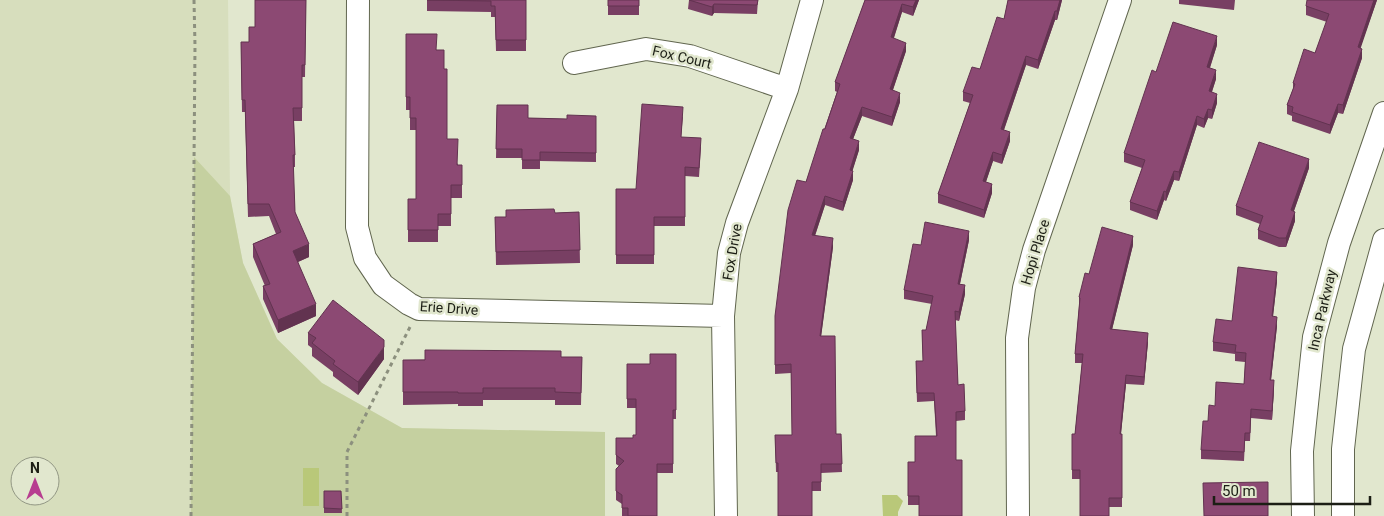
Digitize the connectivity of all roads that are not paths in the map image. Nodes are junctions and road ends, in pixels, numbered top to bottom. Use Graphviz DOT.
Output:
graph roads {
  1 [pos="358,0"];
  2 [pos="812,0"];
  3 [pos="1120,0"];
  4 [pos="574,63"];
  5 [pos="787,89"];
  6 [pos="1384,113"];
  7 [pos="1384,240"];
  8 [pos="724,316"];
  9 [pos="726,516"];
  10 [pos="1018,516"];
  11 [pos="1303,516"];
  12 [pos="1343,516"];
  1 -- 8 [label="street, Erie Drive"];
  2 -- 5 [label="street, Fox Drive"];
  3 -- 10 [label="street, Hopi Place"];
  4 -- 5 [label="street, Fox Court"];
  5 -- 8 [label="street, Fox Drive"];
  6 -- 11 [label="street, Inca Parkway"];
  7 -- 12 [label="street"];
  8 -- 9 [label="street, Fox Drive"];
}
